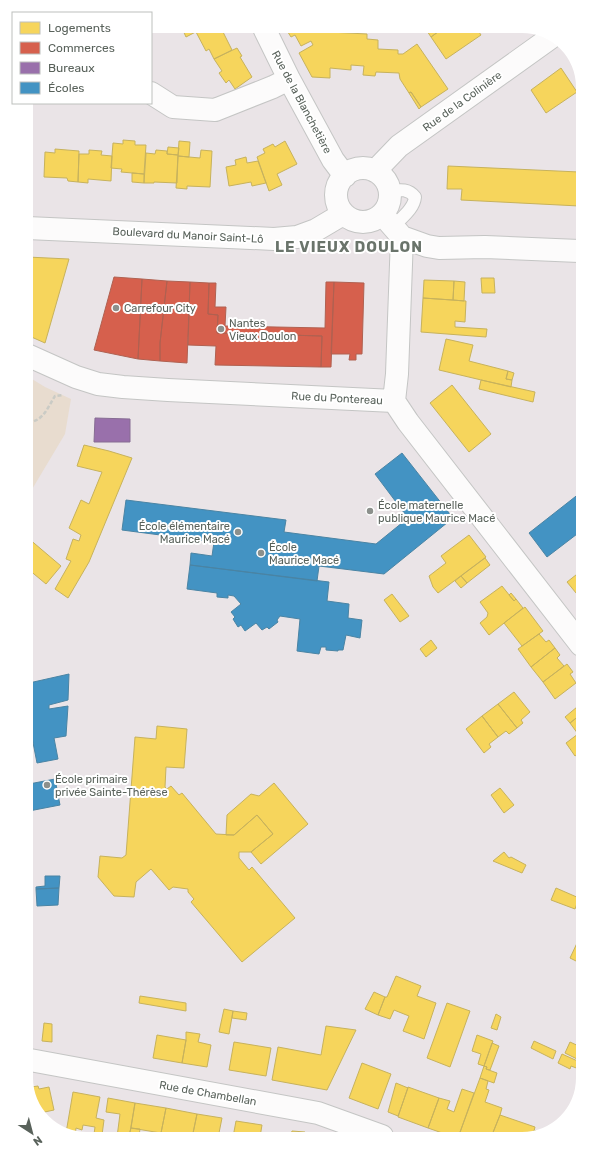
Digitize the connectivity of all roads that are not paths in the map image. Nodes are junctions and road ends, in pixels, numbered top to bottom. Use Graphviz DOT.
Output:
graph roads {
  1 [pos="266,33"];
  2 [pos="548,40"];
  3 [pos="289,79"];
  4 [pos="152,94"];
  5 [pos="375,171"];
  6 [pos="344,176"];
  7 [pos="343,214"];
  8 [pos="392,226"];
  9 [pos="33,228"];
  10 [pos="576,251"];
  11 [pos="33,358"];
  12 [pos="394,401"];
  13 [pos="576,639"];
  14 [pos="33,1061"];
  15 [pos="371,1132"];
  1 -- 3 [label="street, Rue de la Blanchetière"];
  2 -- 5 [label="street, Rue de la Colinière"];
  3 -- 4 [label="street"];
  3 -- 6 [label="street, Rue de la Blanchetière"];
  5 -- 6 [label="street"];
  5 -- 8 [label="street"];
  6 -- 7 [label="street"];
  7 -- 8 [label="street"];
  7 -- 9 [label="street, Boulevard du Manoir Saint-Lô"];
  8 -- 10 [label="street"];
  8 -- 12 [label="street"];
  11 -- 12 [label="street, Rue du Pontereau"];
  12 -- 13 [label="street, Rue du Pontereau"];
  14 -- 15 [label="street, Rue de Chambellan"];
}
